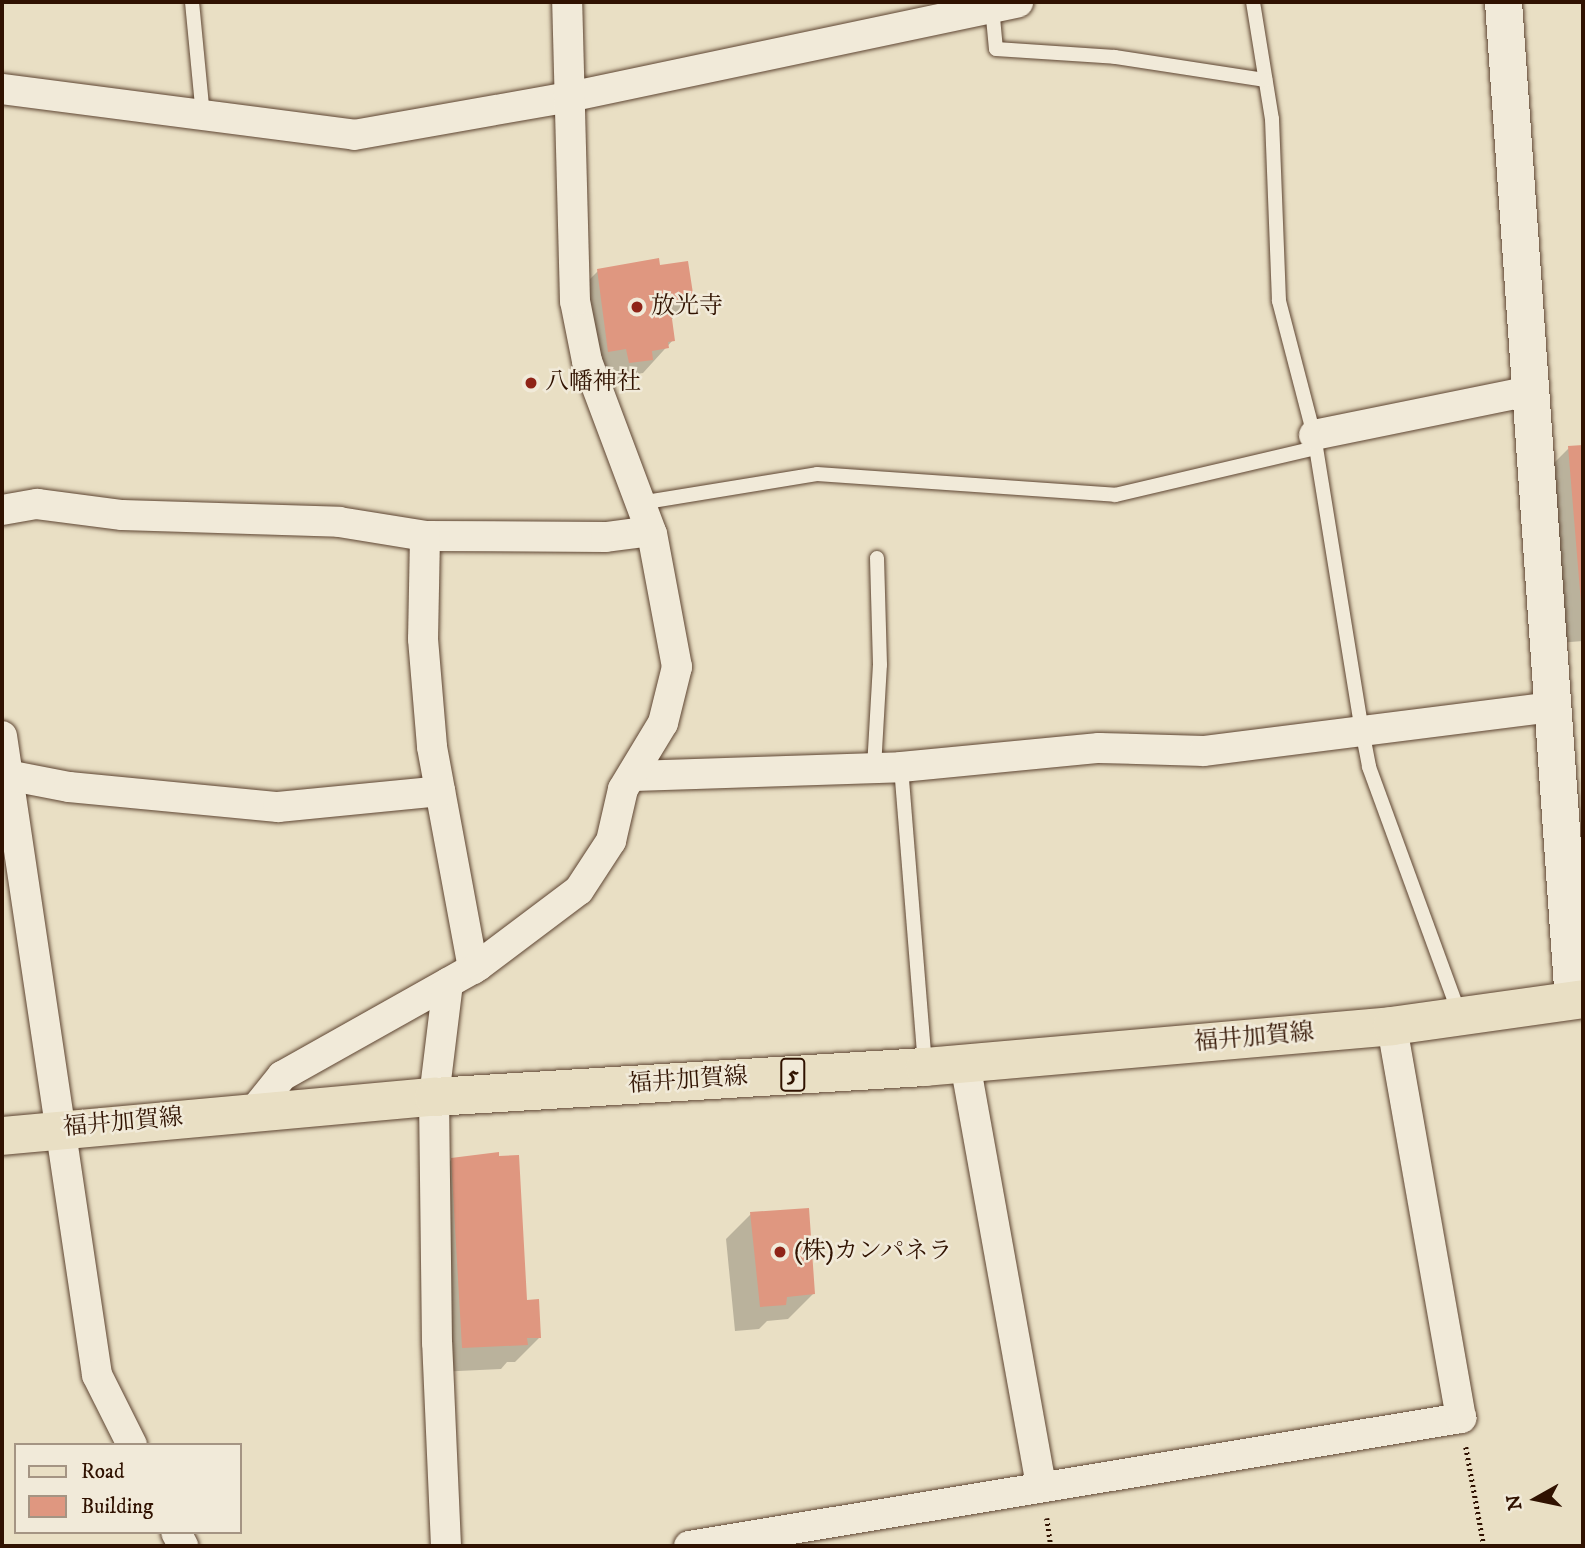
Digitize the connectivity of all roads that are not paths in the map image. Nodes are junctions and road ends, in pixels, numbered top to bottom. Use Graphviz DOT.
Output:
graph roads {
  1 [pos="192,2"];
  2 [pos="568,2"];
  3 [pos="1253,2"];
  4 [pos="1503,2"];
  5 [pos="1005,5"];
  6 [pos="1265,80"];
  7 [pos="2,89"];
  8 [pos="569,97"];
  9 [pos="203,117"];
  10 [pos="1530,391"];
  11 [pos="1315,442"];
  12 [pos="640,503"];
  13 [pos="2,510"];
  14 [pos="651,531"];
  15 [pos="425,536"];
  16 [pos="877,558"];
  17 [pos="1552,707"];
  18 [pos="1362,730"];
  19 [pos="2,736"];
  20 [pos="888,768"];
  21 [pos="7,775"];
  22 [pos="634,776"];
  23 [pos="440,791"];
  24 [pos="460,976"];
  25 [pos="1578,999"];
  26 [pos="1461,1017"];
  27 [pos="1392,1026"];
  28 [pos="965,1063"];
  29 [pos="925,1067"];
  30 [pos="434,1097"];
  31 [pos="254,1111"];
  32 [pos="59,1128"];
  33 [pos="2,1136"];
  34 [pos="131,1443"];
  35 [pos="1041,1486"];
  36 [pos="446,1546"];
  37 [pos="690,1546"];
  1 -- 9 [label="lane"];
  2 -- 8 [label="street"];
  3 -- 6 [label="lane"];
  4 -- 10 [label="street"];
  5 -- 6 [label="lane"];
  5 -- 8 [label="street"];
  6 -- 11 [label="lane"];
  7 -- 9 [label="street"];
  8 -- 9 [label="street"];
  8 -- 12 [label="street"];
  10 -- 11 [label="street"];
  10 -- 17 [label="street"];
  11 -- 12 [label="lane"];
  11 -- 18 [label="lane"];
  12 -- 14 [label="street"];
  13 -- 15 [label="street"];
  14 -- 15 [label="street"];
  14 -- 22 [label="street"];
  15 -- 23 [label="street"];
  16 -- 20 [label="lane"];
  17 -- 18 [label="street"];
  17 -- 25 [label="street"];
  18 -- 20 [label="street"];
  18 -- 26 [label="lane"];
  19 -- 21 [label="street"];
  20 -- 22 [label="street"];
  20 -- 29 [label="lane"];
  21 -- 23 [label="street"];
  21 -- 32 [label="street"];
  22 -- 24 [label="street"];
  23 -- 24 [label="street"];
  24 -- 30 [label="street"];
  24 -- 31 [label="street"];
  25 -- 26 [label="main road, 福井加賀線 / 5"];
  26 -- 27 [label="main road, 福井加賀線 / 5"];
  27 -- 28 [label="main road, 福井加賀線 / 5"];
  27 -- 35 [label="street"];
  28 -- 29 [label="main road, 福井加賀線 / 5"];
  28 -- 35 [label="street"];
  29 -- 30 [label="main road, 福井加賀線 / 5"];
  30 -- 31 [label="main road, 福井加賀線 / 5"];
  30 -- 36 [label="street"];
  31 -- 32 [label="main road, 福井加賀線 / 5"];
  32 -- 33 [label="main road, 福井加賀線 / 5"];
  32 -- 34 [label="street"];
  35 -- 37 [label="street"];
}
